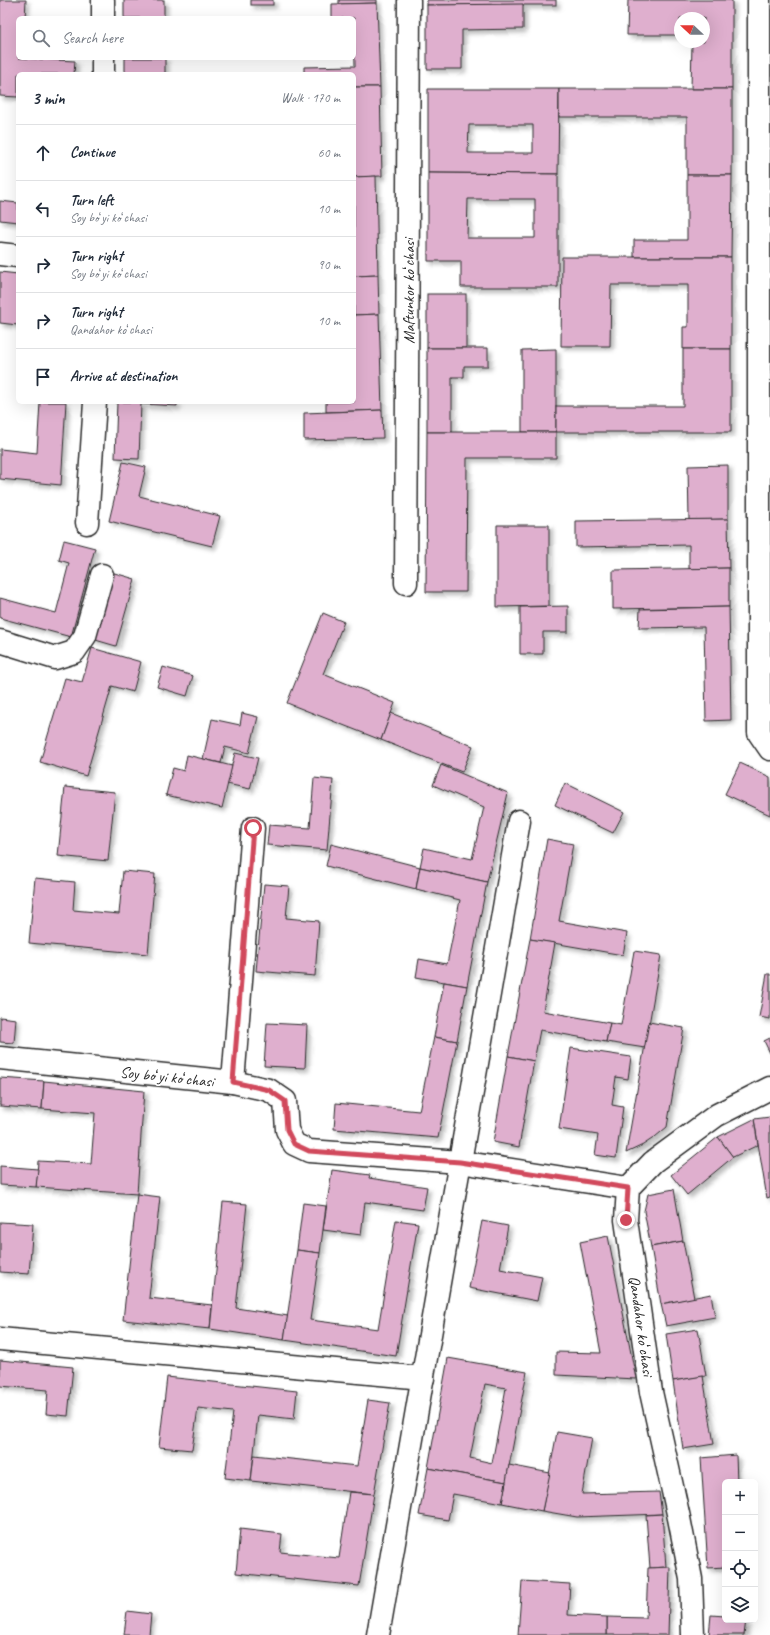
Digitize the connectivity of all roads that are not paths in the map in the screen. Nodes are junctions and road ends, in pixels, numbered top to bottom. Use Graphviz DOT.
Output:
graph roads {
  1 [pos="103,0"];
  2 [pos="409,0"];
  3 [pos="759,0"];
  4 [pos="103,16"];
  5 [pos="104,60"];
  6 [pos="103,72"];
  7 [pos="0,254"];
  8 [pos="16,256"];
  9 [pos="95,404"];
  10 [pos="87,523"];
  11 [pos="102,575"];
  12 [pos="406,583"];
  13 [pos="0,641"];
  14 [pos="770,749"];
  15 [pos="519,821"];
  16 [pos="253,828"];
  17 [pos="0,1058"];
  18 [pos="233,1082"];
  19 [pos="770,1088"];
  20 [pos="460,1162"];
  21 [pos="628,1188"];
  22 [pos="0,1339"];
  23 [pos="423,1378"];
  24 [pos="378,1635"];
  25 [pos="693,1635"];
  1 -- 4 [label="street"];
  2 -- 12 [label="street, Maftunkor koʻchasi"];
  3 -- 14 [label="street"];
  5 -- 6 [label="street"];
  7 -- 8 [label="street"];
  9 -- 10 [label="street"];
  11 -- 13 [label="street"];
  15 -- 20 [label="street"];
  16 -- 18 [label="street"];
  17 -- 18 [label="street, Soy boʻyi koʻchasi"];
  18 -- 20 [label="street, Soy boʻyi koʻchasi"];
  19 -- 21 [label="street"];
  20 -- 21 [label="street, Soy boʻyi koʻchasi"];
  20 -- 23 [label="street"];
  21 -- 25 [label="street, Qandahor koʻchasi"];
  22 -- 23 [label="street"];
  23 -- 24 [label="street"];
}
